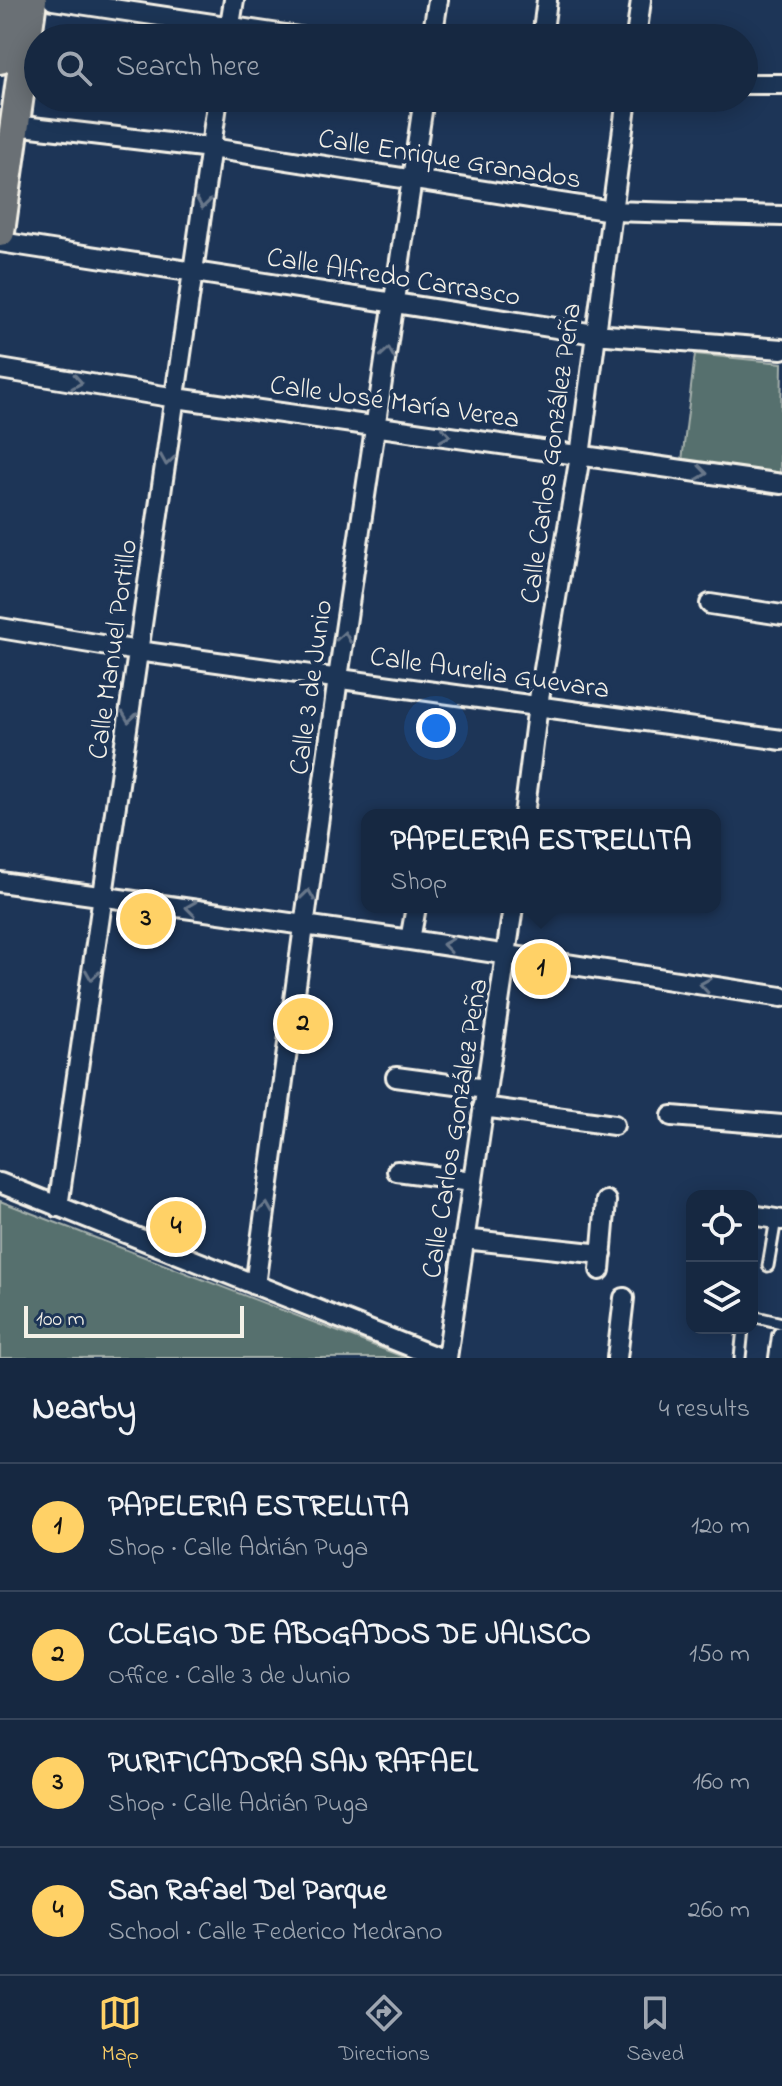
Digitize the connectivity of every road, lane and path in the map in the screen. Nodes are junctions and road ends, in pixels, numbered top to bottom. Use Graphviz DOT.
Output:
graph roads {
  1 [pos="8,0"];
  2 [pos="32,0"];
  3 [pos="53,0"];
  4 [pos="234,0"];
  5 [pos="438,0"];
  6 [pos="547,0"];
  7 [pos="641,0"];
  8 [pos="135,6"];
  9 [pos="29,24"];
  10 [pos="199,24"];
  11 [pos="230,24"];
  12 [pos="434,24"];
  13 [pos="544,24"];
  14 [pos="638,24"];
  15 [pos="1,41"];
  16 [pos="24,59"];
  17 [pos="758,84"];
  18 [pos="782,84"];
  19 [pos="216,112"];
  20 [pos="422,112"];
  21 [pos="625,112"];
  22 [pos="15,125"];
  23 [pos="211,148"];
  24 [pos="413,180"];
  25 [pos="612,211"];
  26 [pos="782,216"];
  27 [pos="0,232"];
  28 [pos="0,242"];
  29 [pos="193,273"];
  30 [pos="396,303"];
  31 [pos="595,334"];
  32 [pos="782,349"];
  33 [pos="0,369"];
  34 [pos="176,398"];
  35 [pos="377,425"];
  36 [pos="580,456"];
  37 [pos="782,484"];
  38 [pos="710,604"];
  39 [pos="782,615"];
  40 [pos="0,628"];
  41 [pos="138,651"];
  42 [pos="338,678"];
  43 [pos="538,705"];
  44 [pos="782,740"];
  45 [pos="525,809"];
  46 [pos="0,882"];
  47 [pos="104,896"];
  48 [pos="415,913"];
  49 [pos="512,913"];
  50 [pos="304,925"];
  51 [pos="410,940"];
  52 [pos="507,954"];
  53 [pos="782,997"];
  54 [pos="396,1077"];
  55 [pos="485,1098"];
  56 [pos="672,1116"];
  57 [pos="614,1125"];
  58 [pos="782,1125"];
  59 [pos="397,1171"];
  60 [pos="472,1181"];
  61 [pos="0,1183"];
  62 [pos="606,1201"];
  63 [pos="58,1207"];
  64 [pos="758,1216"];
  65 [pos="779,1219"];
  66 [pos="464,1239"];
  67 [pos="768,1266"];
  68 [pos="255,1285"];
  69 [pos="624,1298"];
  70 [pos="758,1317"];
  71 [pos="782,1323"];
  72 [pos="742,1334"];
  73 [pos="782,1336"];
  74 [pos="439,1358"];
  75 [pos="447,1358"];
  76 [pos="617,1358"];
  77 [pos="740,1358"];
  78 [pos="779,1358"];
  1 -- 15 [label="main road"];
  2 -- 9 [label="main road"];
  3 -- 8 [label="street"];
  4 -- 11 [label="street"];
  5 -- 12 [label="street"];
  6 -- 13 [label="street"];
  7 -- 14 [label="street"];
  8 -- 10 [label="street"];
  16 -- 22 [label="main road"];
  17 -- 18 [label="street"];
  19 -- 23 [label="street, Calle Manuel Portillo"];
  20 -- 24 [label="street, Calle 3 de Junio"];
  21 -- 25 [label="street, Calle Carlos González Peña"];
  22 -- 23 [label="street, Calle Enrique Granados"];
  22 -- 27 [label="main road"];
  23 -- 24 [label="street, Calle Enrique Granados"];
  23 -- 29 [label="street, Calle Manuel Portillo, one-way"];
  24 -- 25 [label="street, Calle Enrique Granados"];
  24 -- 30 [label="street, Calle 3 de Junio"];
  25 -- 26 [label="street, Calle Enrique Granados"];
  25 -- 31 [label="street, Calle Carlos González Peña"];
  28 -- 29 [label="street, Calle Alfredo Carrasco"];
  29 -- 30 [label="street, Calle Alfredo Carrasco"];
  29 -- 34 [label="street, Calle Manuel Portillo"];
  30 -- 31 [label="street, Calle Alfredo Carrasco"];
  35 -- 30 [label="street, Calle 3 de Junio, one-way"];
  31 -- 32 [label="street, Calle Alfredo Carrasco"];
  31 -- 36 [label="street, Calle Carlos González Peña"];
  33 -- 34 [label="street, Calle José María Verea, one-way"];
  34 -- 35 [label="street, Calle José María Verea"];
  34 -- 41 [label="street, Calle Manuel Portillo, one-way"];
  35 -- 36 [label="street, Calle José María Verea, one-way"];
  42 -- 35 [label="street, Calle 3 de Junio, one-way"];
  36 -- 37 [label="street, Calle José María Verea, one-way"];
  36 -- 43 [label="street, Calle Carlos González Peña"];
  38 -- 39 [label="street"];
  40 -- 41 [label="street, Calle Aurelia Guevara"];
  41 -- 42 [label="street, Calle Aurelia Guevara"];
  41 -- 47 [label="street, Calle Manuel Portillo, one-way"];
  42 -- 43 [label="street, Calle Aurelia Guevara"];
  50 -- 42 [label="street, Calle 3 de Junio, one-way"];
  43 -- 44 [label="street, Calle Aurelia Guevara"];
  43 -- 45 [label="street, Calle Carlos González Peña"];
  46 -- 47 [label="street"];
  50 -- 47 [label="street, one-way"];
  47 -- 63 [label="street, Calle Manuel Portillo, one-way"];
  48 -- 51 [label="street"];
  49 -- 52 [label="street, Calle Carlos González Peña"];
  50 -- 51 [label="street"];
  68 -- 50 [label="street, Calle 3 de Junio, one-way"];
  52 -- 51 [label="street, one-way"];
  53 -- 52 [label="street, one-way"];
  52 -- 55 [label="street, Calle Carlos González Peña"];
  54 -- 55 [label="street"];
  55 -- 57 [label="street"];
  55 -- 60 [label="street, Calle Carlos González Peña"];
  56 -- 58 [label="street"];
  59 -- 60 [label="street"];
  60 -- 66 [label="street, Calle Carlos González Peña"];
  61 -- 63 [label="street"];
  62 -- 66 [label="street"];
  63 -- 68 [label="street"];
  64 -- 65 [label="street"];
  65 -- 67 [label="lane"];
  66 -- 75 [label="street, Calle Carlos González Peña"];
  68 -- 74 [label="street"];
  69 -- 76 [label="street"];
  70 -- 71 [label="lane"];
  72 -- 77 [label="lane"];
  73 -- 78 [label="street"];
}
